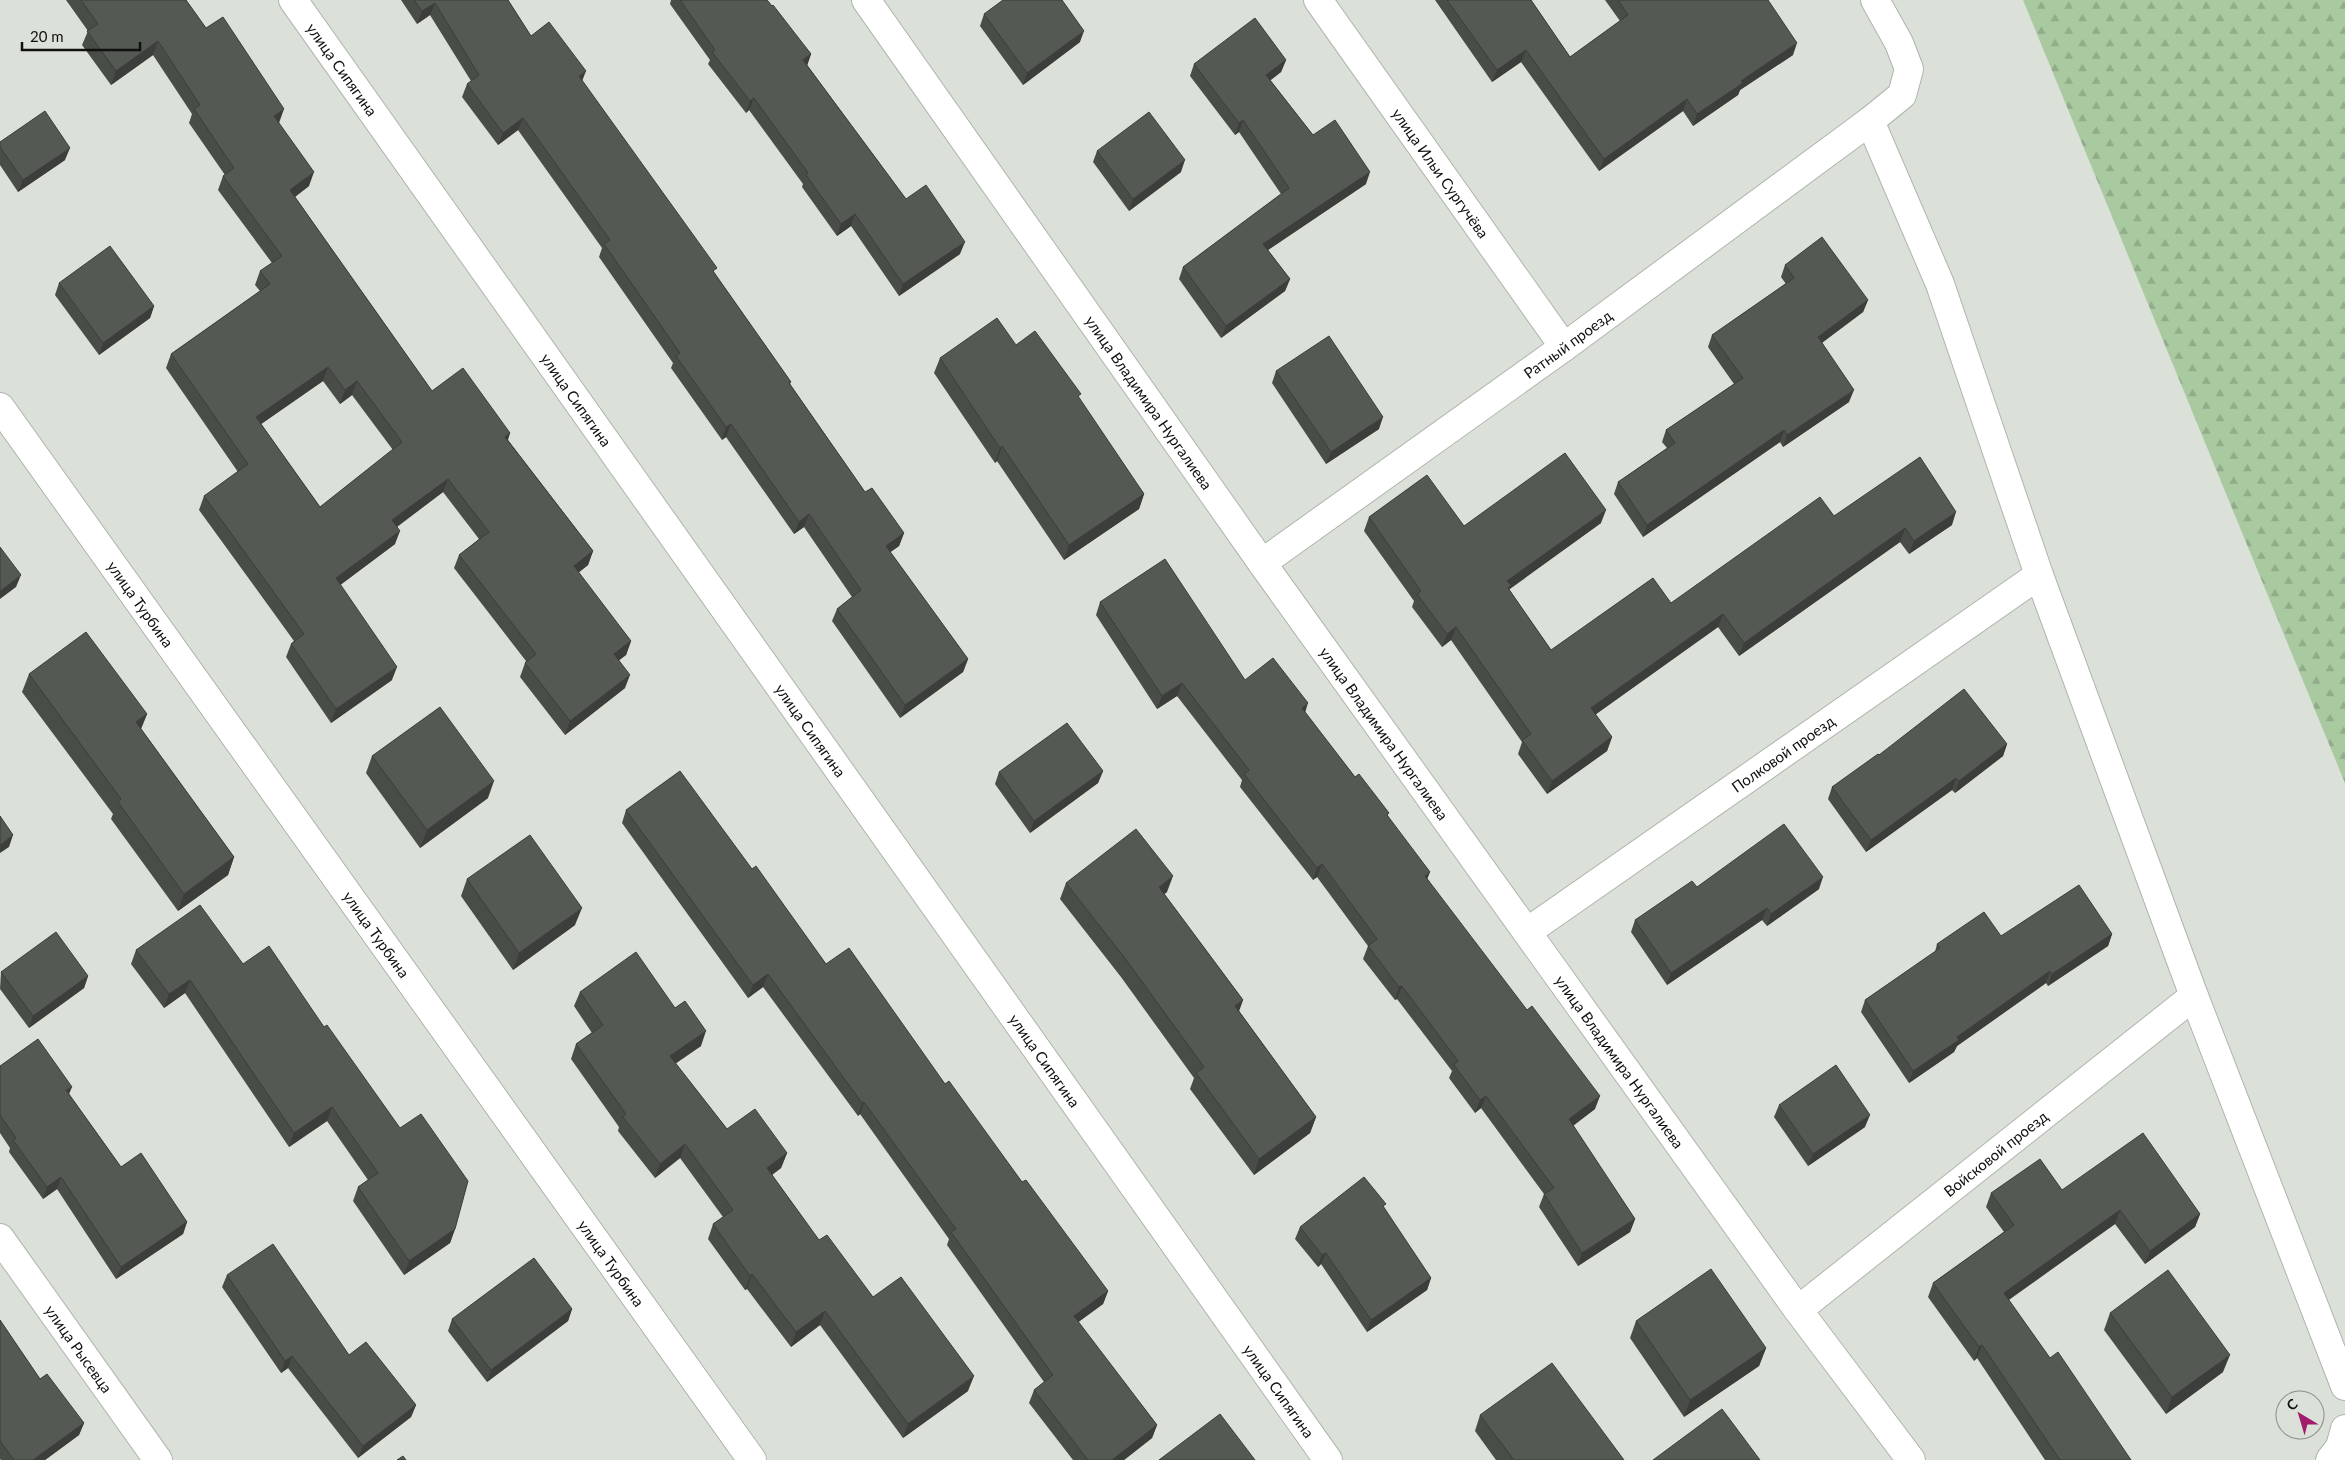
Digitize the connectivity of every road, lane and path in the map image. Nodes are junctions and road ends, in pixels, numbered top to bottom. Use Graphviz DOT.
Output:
graph roads {
  1 [pos="293,0"];
  2 [pos="866,0"];
  3 [pos="1318,0"];
  4 [pos="1875,0"];
  5 [pos="1870,121"];
  6 [pos="1564,347"];
  7 [pos="0,407"];
  8 [pos="1262,563"];
  9 [pos="2039,575"];
  10 [pos="1527,932"];
  11 [pos="2194,996"];
  12 [pos="0,1238"];
  13 [pos="1798,1310"];
  14 [pos="2345,1386"];
  15 [pos="2345,1429"];
  16 [pos="158,1460"];
  17 [pos="752,1460"];
  18 [pos="1328,1460"];
  19 [pos="1911,1460"];
  20 [pos="2330,1460"];
  1 -- 18 [label="street, улица Сипягина"];
  2 -- 8 [label="street, улица Владимира Нургалиева"];
  3 -- 6 [label="street, улица Ильи Сургучёва"];
  4 -- 5 [label="street, Ратный проезд"];
  5 -- 6 [label="street, Ратный проезд"];
  5 -- 9 [label="street"];
  6 -- 8 [label="street, Ратный проезд"];
  7 -- 17 [label="street, улица Турбина"];
  8 -- 10 [label="street, улица Владимира Нургалиева"];
  9 -- 10 [label="street, Полковой проезд"];
  9 -- 11 [label="street"];
  10 -- 13 [label="street, улица Владимира Нургалиева"];
  11 -- 13 [label="street, Войсковой проезд"];
  11 -- 14 [label="street"];
  12 -- 16 [label="street, улица Рысевца"];
  13 -- 19 [label="street, улица Владимира Нургалиева"];
  15 -- 20 [label="street"];
}
